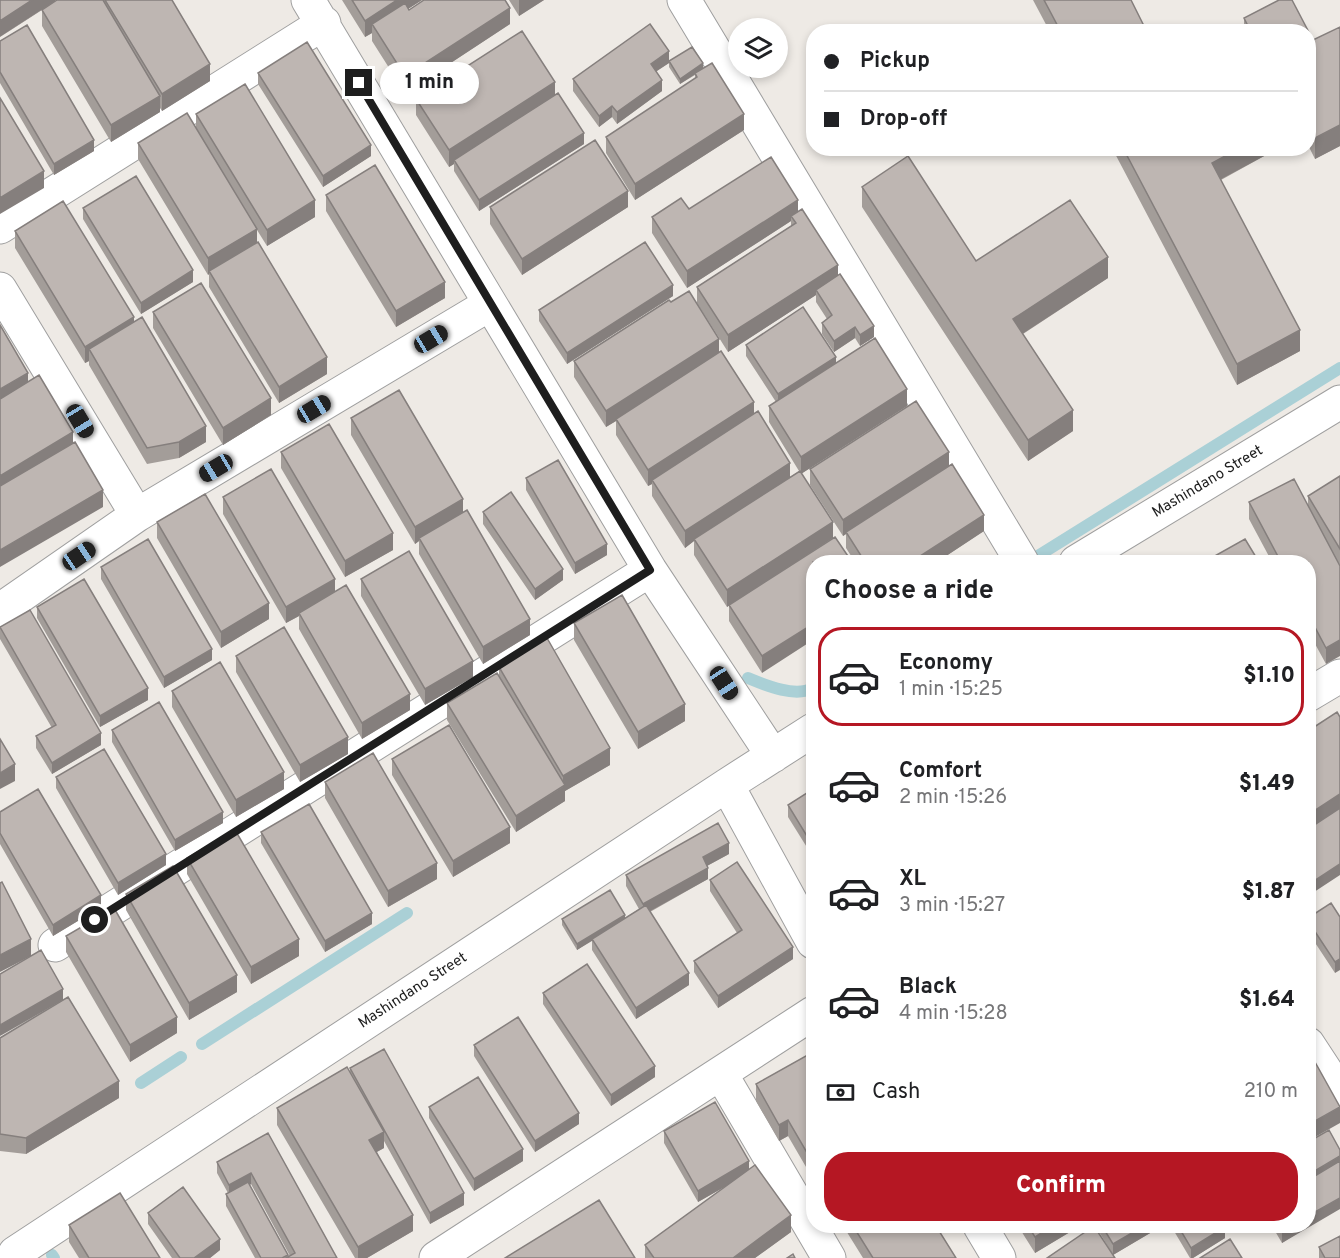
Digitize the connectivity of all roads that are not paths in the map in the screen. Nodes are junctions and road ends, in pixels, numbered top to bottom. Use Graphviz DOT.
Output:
graph roads {
  1 [pos="684,0"];
  2 [pos="316,11"];
  3 [pos="0,227"];
  4 [pos="0,289"];
  5 [pos="490,304"];
  6 [pos="1340,402"];
  7 [pos="138,515"];
  8 [pos="1018,555"];
  9 [pos="1088,555"];
  10 [pos="650,570"];
  11 [pos="0,610"];
  12 [pos="1340,676"];
  13 [pos="1316,690"];
  14 [pos="806,735"];
  15 [pos="773,756"];
  16 [pos="727,785"];
  17 [pos="806,929"];
  18 [pos="56,945"];
  19 [pos="806,1018"];
  20 [pos="1316,1056"];
  21 [pos="721,1074"];
  22 [pos="1340,1093"];
  23 [pos="806,1219"];
  24 [pos="814,1233"];
  25 [pos="984,1233"];
  26 [pos="11,1247"];
  27 [pos="436,1258"];
  28 [pos="829,1258"];
  29 [pos="999,1258"];
  1 -- 8 [label="street"];
  2 -- 3 [label="street"];
  2 -- 5 [label="street"];
  4 -- 7 [label="street"];
  5 -- 7 [label="street"];
  5 -- 10 [label="street"];
  6 -- 9 [label="street, Mashindano Street"];
  7 -- 11 [label="street"];
  10 -- 15 [label="street"];
  10 -- 18 [label="street"];
  12 -- 13 [label="street"];
  14 -- 15 [label="street, Mashindano Street"];
  15 -- 16 [label="street, Mashindano Street"];
  16 -- 17 [label="street"];
  16 -- 26 [label="street, Mashindano Street"];
  19 -- 21 [label="street"];
  20 -- 22 [label="street"];
  21 -- 23 [label="street"];
  21 -- 27 [label="street"];
  24 -- 28 [label="street"];
  25 -- 29 [label="street"];
}
